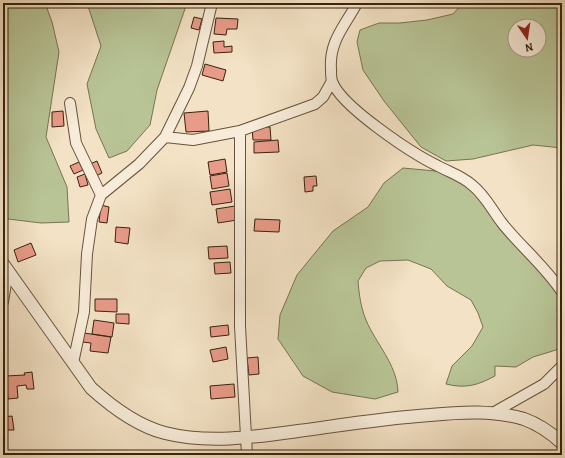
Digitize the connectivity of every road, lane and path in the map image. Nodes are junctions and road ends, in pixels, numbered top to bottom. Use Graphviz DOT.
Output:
graph roads {
  1 [pos="212,3"];
  2 [pos="357,3"];
  3 [pos="332,81"];
  4 [pos="70,103"];
  5 [pos="240,131"];
  6 [pos="166,138"];
  7 [pos="101,195"];
  8 [pos="5,267"];
  9 [pos="562,292"];
  10 [pos="3,302"];
  11 [pos="73,363"];
  12 [pos="562,366"];
  13 [pos="491,414"];
  14 [pos="246,438"];
  15 [pos="562,443"];
  16 [pos="247,455"];
  1 -- 6 [label="street"];
  2 -- 3 [label="street"];
  3 -- 5 [label="street"];
  3 -- 9 [label="street"];
  4 -- 7 [label="street"];
  5 -- 6 [label="street"];
  5 -- 14 [label="street"];
  6 -- 7 [label="street"];
  7 -- 11 [label="street"];
  8 -- 10 [label="street"];
  8 -- 11 [label="street"];
  11 -- 14 [label="street"];
  12 -- 13 [label="street"];
  13 -- 14 [label="street"];
  13 -- 15 [label="street"];
  14 -- 16 [label="street"];
}
